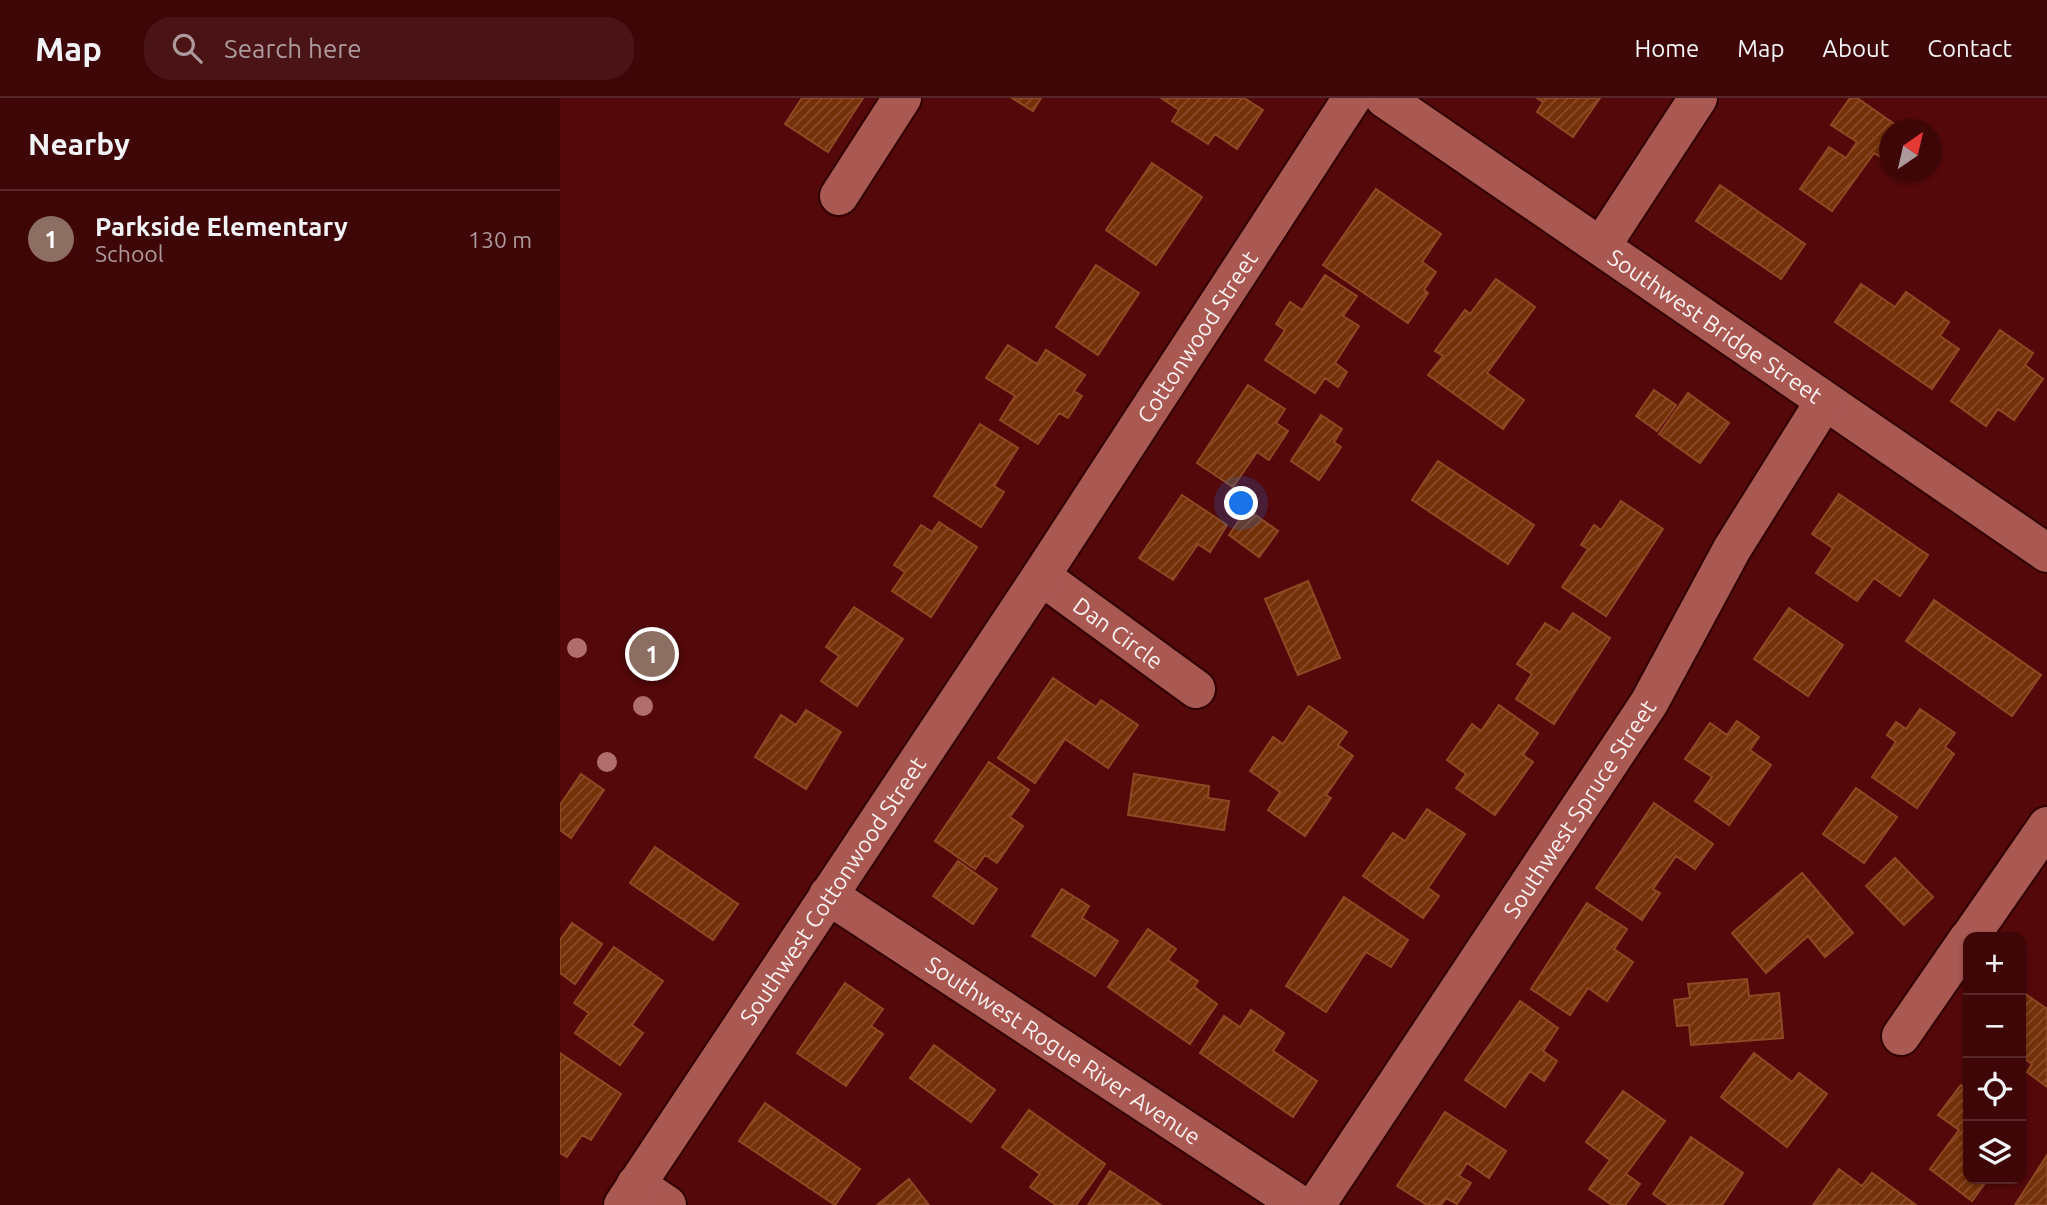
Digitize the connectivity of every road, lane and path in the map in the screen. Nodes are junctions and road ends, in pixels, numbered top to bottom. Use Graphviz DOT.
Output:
graph roads {
  1 [pos="902,98"];
  2 [pos="1352,98"];
  3 [pos="1384,98"];
  4 [pos="1698,98"];
  5 [pos="839,196"];
  6 [pos="1602,245"];
  7 [pos="1824,402"];
  8 [pos="2047,553"];
  9 [pos="1041,576"];
  10 [pos="1196,689"];
  11 [pos="2047,826"];
  12 [pos="828,895"];
  13 [pos="1973,932"];
  14 [pos="1963,947"];
  15 [pos="1901,1036"];
  16 [pos="642,1198"];
  17 [pos="1300,1205"];
  18 [pos="1316,1205"];
  1 -- 5 [label="street"];
  2 -- 9 [label="street, Cottonwood Street"];
  3 -- 6 [label="street, Southwest Bridge Street"];
  4 -- 6 [label="street"];
  6 -- 7 [label="street, Southwest Bridge Street"];
  7 -- 8 [label="street, Southwest Bridge Street"];
  7 -- 18 [label="street, Southwest Spruce Street"];
  9 -- 10 [label="street, Dan Circle"];
  9 -- 12 [label="street, Southwest Cottonwood Street"];
  11 -- 13 [label="street"];
  12 -- 16 [label="street, Southwest Cottonwood Street"];
  12 -- 17 [label="street, Southwest Rogue River Avenue"];
  14 -- 15 [label="street"];
}
